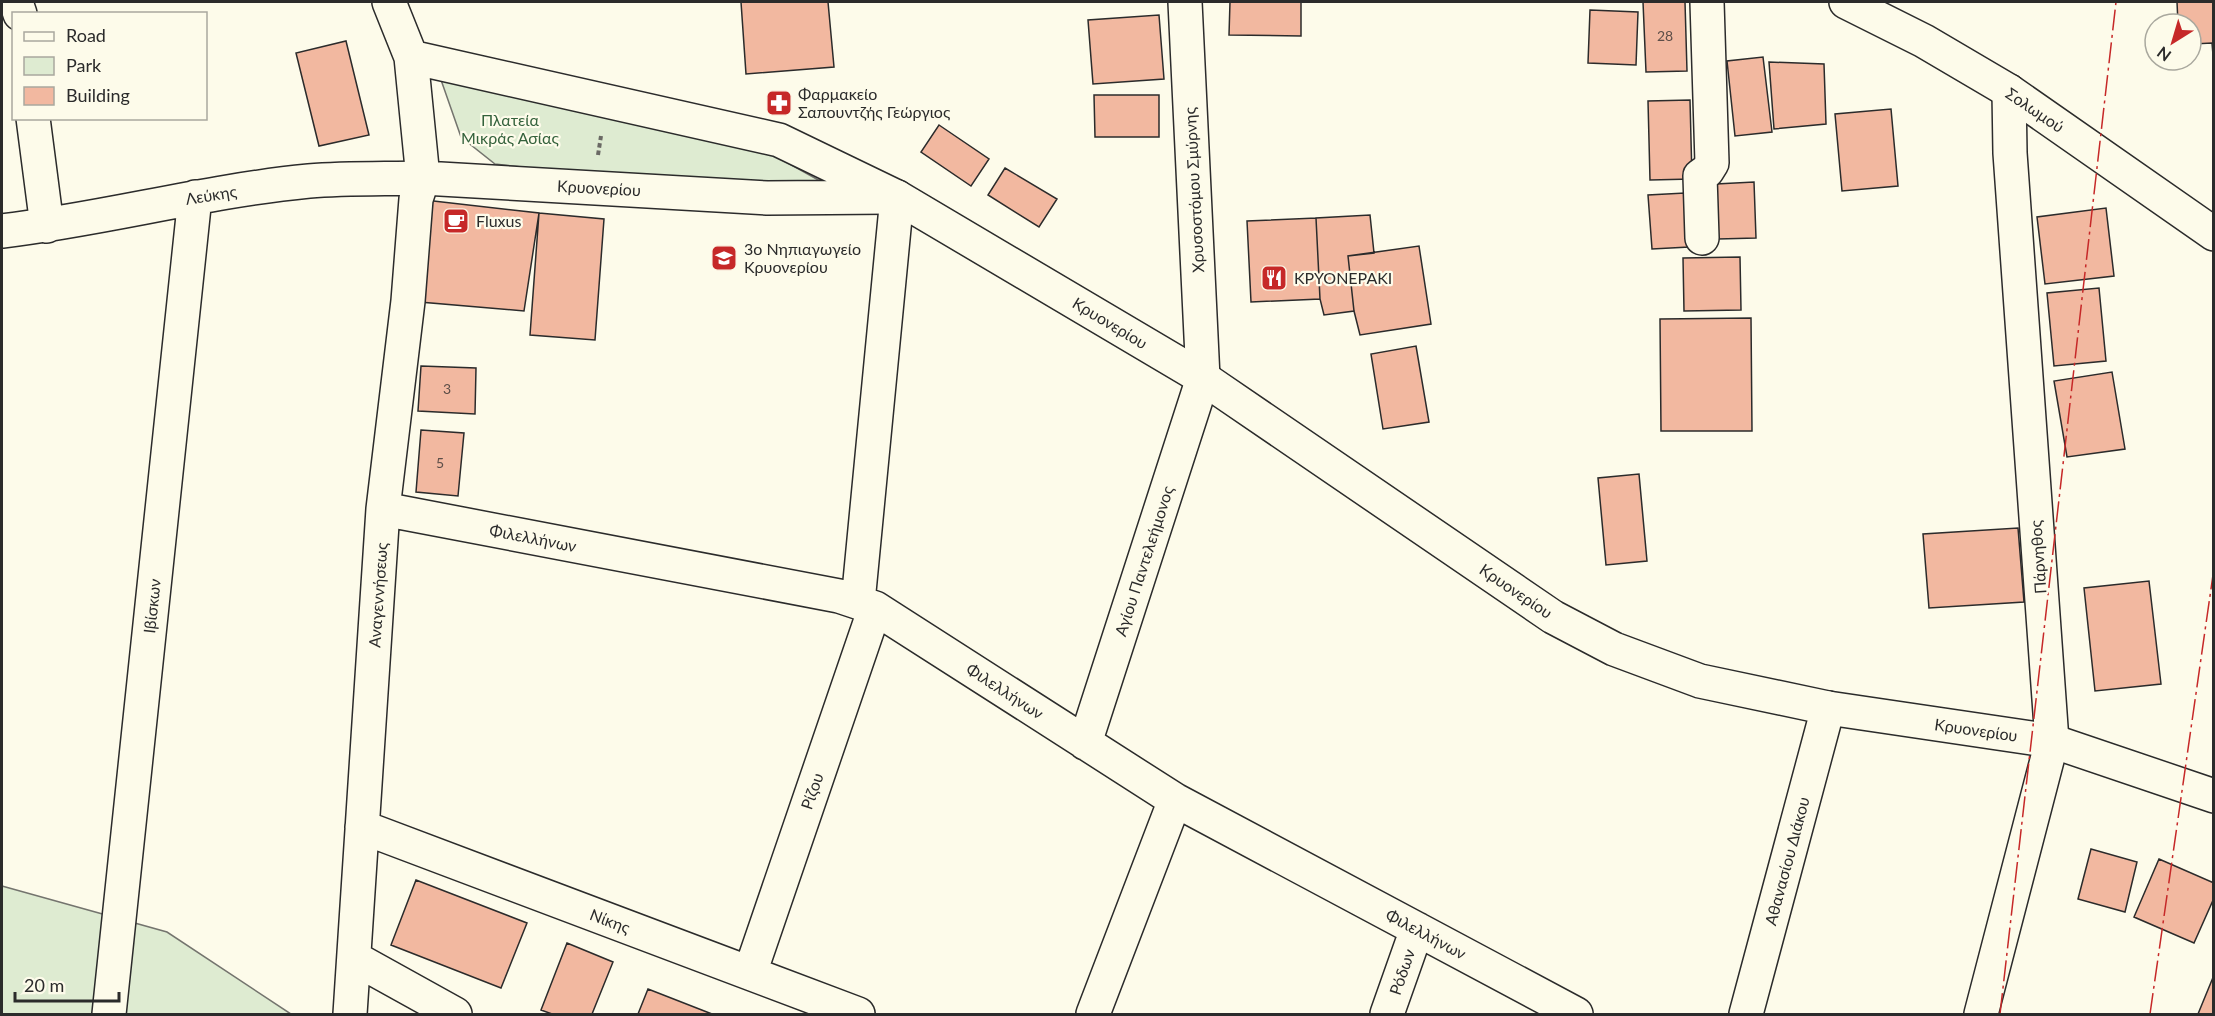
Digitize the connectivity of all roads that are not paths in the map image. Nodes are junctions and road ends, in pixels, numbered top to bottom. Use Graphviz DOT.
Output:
graph roads {
  1 [pos="389,2"];
  2 [pos="1185,2"];
  3 [pos="1707,2"];
  4 [pos="1846,2"];
  5 [pos="411,57"];
  6 [pos="2008,91"];
  7 [pos="33,120"];
  8 [pos="423,178"];
  9 [pos="195,197"];
  10 [pos="897,197"];
  11 [pos="46,226"];
  12 [pos="2,231"];
  13 [pos="2214,234"];
  14 [pos="1702,237"];
  15 [pos="1203,378"];
  16 [pos="383,509"];
  17 [pos="866,605"];
  18 [pos="1828,708"];
  19 [pos="2052,741"];
  20 [pos="1085,743"];
  21 [pos="2214,796"];
  22 [pos="1175,800"];
  23 [pos="362,827"];
  24 [pos="1417,929"];
  25 [pos="354,958"];
  26 [pos="750,974"];
  27 [pos="109,1014"];
  28 [pos="350,1014"];
  29 [pos="455,1014"];
  30 [pos="858,1014"];
  31 [pos="1094,1014"];
  32 [pos="1387,1014"];
  33 [pos="1576,1014"];
  34 [pos="1746,1014"];
  35 [pos="1981,1014"];
  1 -- 5 [label="street"];
  2 -- 15 [label="street, Χρυσοστόμου Σμύρνης"];
  3 -- 14 [label="street"];
  4 -- 6 [label="street, Σολωμού"];
  5 -- 8 [label="street"];
  5 -- 10 [label="street, Κρυονερίου"];
  6 -- 13 [label="street, Σολωμού"];
  6 -- 19 [label="street, Πάρνηθος"];
  7 -- 11 [label="street"];
  8 -- 9 [label="street, Λεύκης"];
  8 -- 10 [label="street, Κρυονερίου"];
  8 -- 16 [label="street, Αναγεννήσεως"];
  9 -- 11 [label="street, Λεύκης"];
  9 -- 27 [label="street, Ιβίσκων"];
  10 -- 15 [label="street, Κρυονερίου"];
  10 -- 17 [label="street, Ρίζου"];
  11 -- 12 [label="street, Λεύκης"];
  15 -- 18 [label="street, Κρυονερίου"];
  15 -- 20 [label="street, Αγίου Παντελεήμονος"];
  16 -- 17 [label="street, Φιλελλήνων"];
  16 -- 23 [label="street, Αναγεννήσεως"];
  17 -- 20 [label="street, Φιλελλήνων"];
  17 -- 26 [label="street, Ρίζου"];
  18 -- 19 [label="street, Κρυονερίου"];
  18 -- 34 [label="street, Αθανασίου Διάκου"];
  19 -- 21 [label="street, Κρυονερίου"];
  19 -- 35 [label="street, Πάρνηθος"];
  20 -- 22 [label="street, Φιλελλήνων"];
  22 -- 24 [label="street, Φιλελλήνων"];
  22 -- 31 [label="street"];
  23 -- 25 [label="street, Αναγεννήσεως"];
  23 -- 26 [label="street, Νίκης"];
  24 -- 32 [label="street, Ρόδων"];
  24 -- 33 [label="street, Φιλελλήνων"];
  25 -- 28 [label="street, Αναγεννήσεως"];
  25 -- 29 [label="street"];
  26 -- 30 [label="street, Νίκης"];
}
